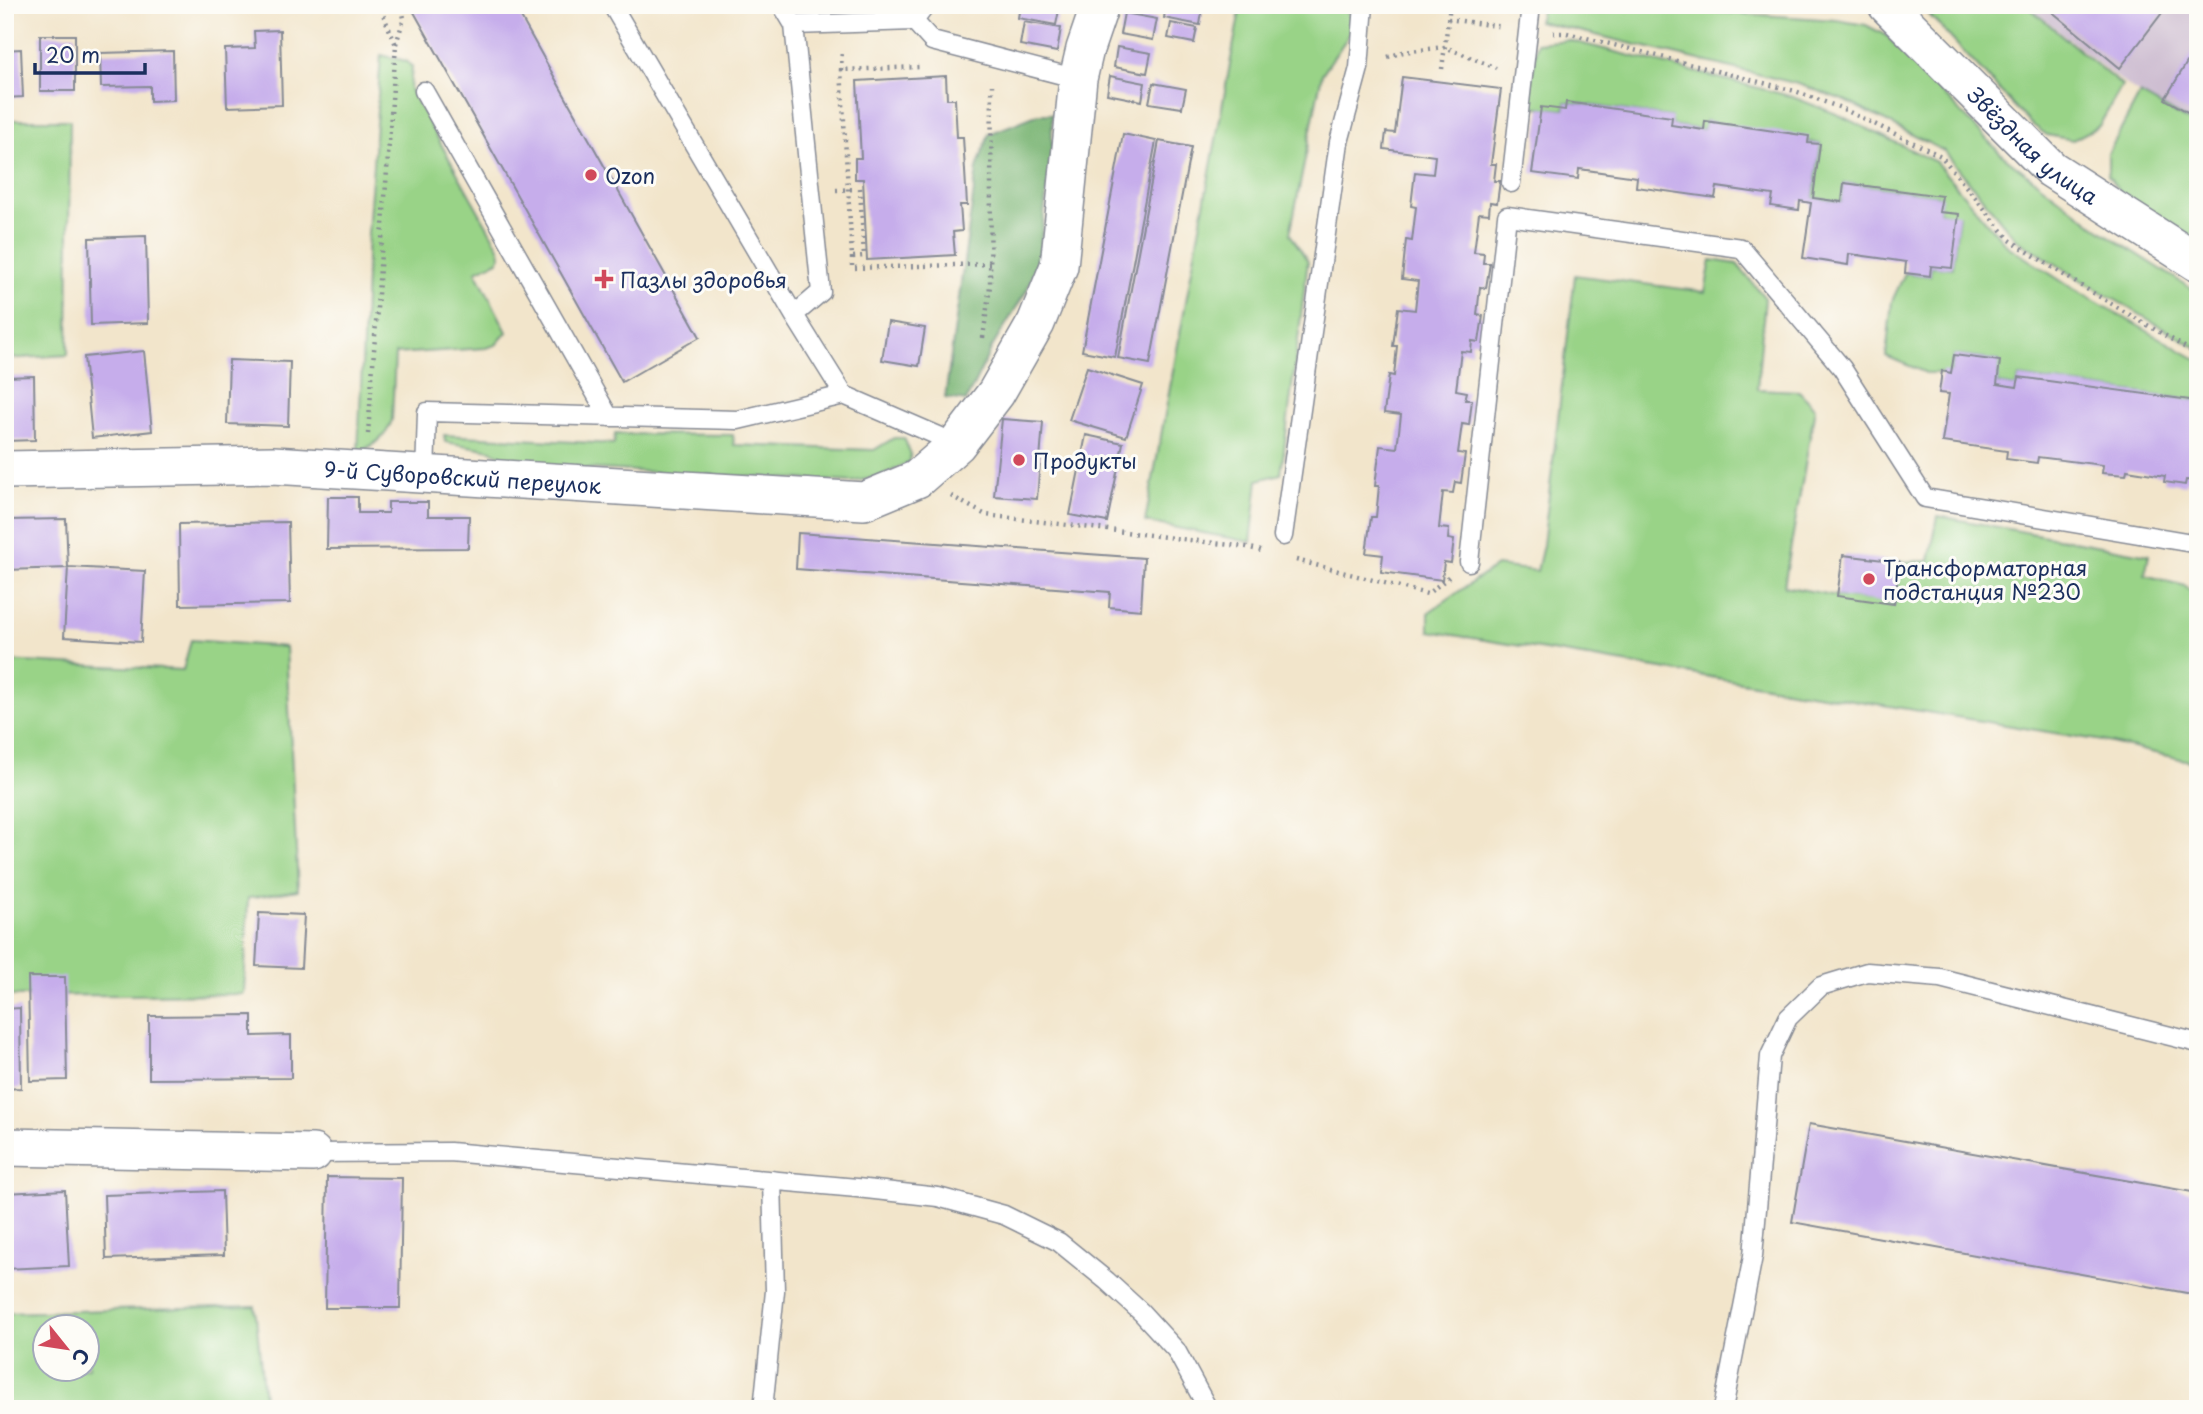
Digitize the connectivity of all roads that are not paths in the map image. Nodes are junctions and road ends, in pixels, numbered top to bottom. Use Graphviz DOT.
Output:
graph roads {
  1 [pos="612,5"];
  2 [pos="782,5"];
  3 [pos="926,5"];
  4 [pos="1099,5"];
  5 [pos="1364,5"];
  6 [pos="1531,5"];
  7 [pos="1887,5"];
  8 [pos="914,21"];
  9 [pos="794,25"];
  10 [pos="1078,79"];
  11 [pos="424,91"];
  12 [pos="1511,183"];
  13 [pos="2198,263"];
  14 [pos="794,315"];
  15 [pos="844,395"];
  16 [pos="609,417"];
  17 [pos="957,444"];
  18 [pos="5,470"];
  19 [pos="425,476"];
  20 [pos="1283,536"];
  21 [pos="2198,544"];
  22 [pos="1469,562"];
  23 [pos="2198,1043"];
  24 [pos="5,1147"];
  25 [pos="313,1153"];
  26 [pos="772,1180"];
  27 [pos="762,1409"];
  28 [pos="1208,1409"];
  29 [pos="1723,1409"];
  1 -- 14 [label="lane"];
  2 -- 9 [label="lane"];
  3 -- 8 [label="lane"];
  4 -- 10 [label="street, 9-й Суворовский переулок"];
  5 -- 20 [label="lane"];
  6 -- 12 [label="lane"];
  7 -- 13 [label="street, Звёздная улица"];
  8 -- 9 [label="lane"];
  8 -- 10 [label="lane"];
  9 -- 14 [label="lane"];
  10 -- 17 [label="street, 9-й Суворовский переулок"];
  11 -- 16 [label="lane"];
  14 -- 15 [label="lane"];
  15 -- 16 [label="lane"];
  15 -- 17 [label="lane"];
  16 -- 19 [label="lane"];
  17 -- 19 [label="street, 9-й Суворовский переулок"];
  18 -- 19 [label="street, 9-й Суворовский переулок"];
  21 -- 22 [label="lane"];
  23 -- 29 [label="lane"];
  24 -- 25 [label="street"];
  25 -- 26 [label="lane"];
  26 -- 27 [label="lane"];
  26 -- 28 [label="lane"];
}
